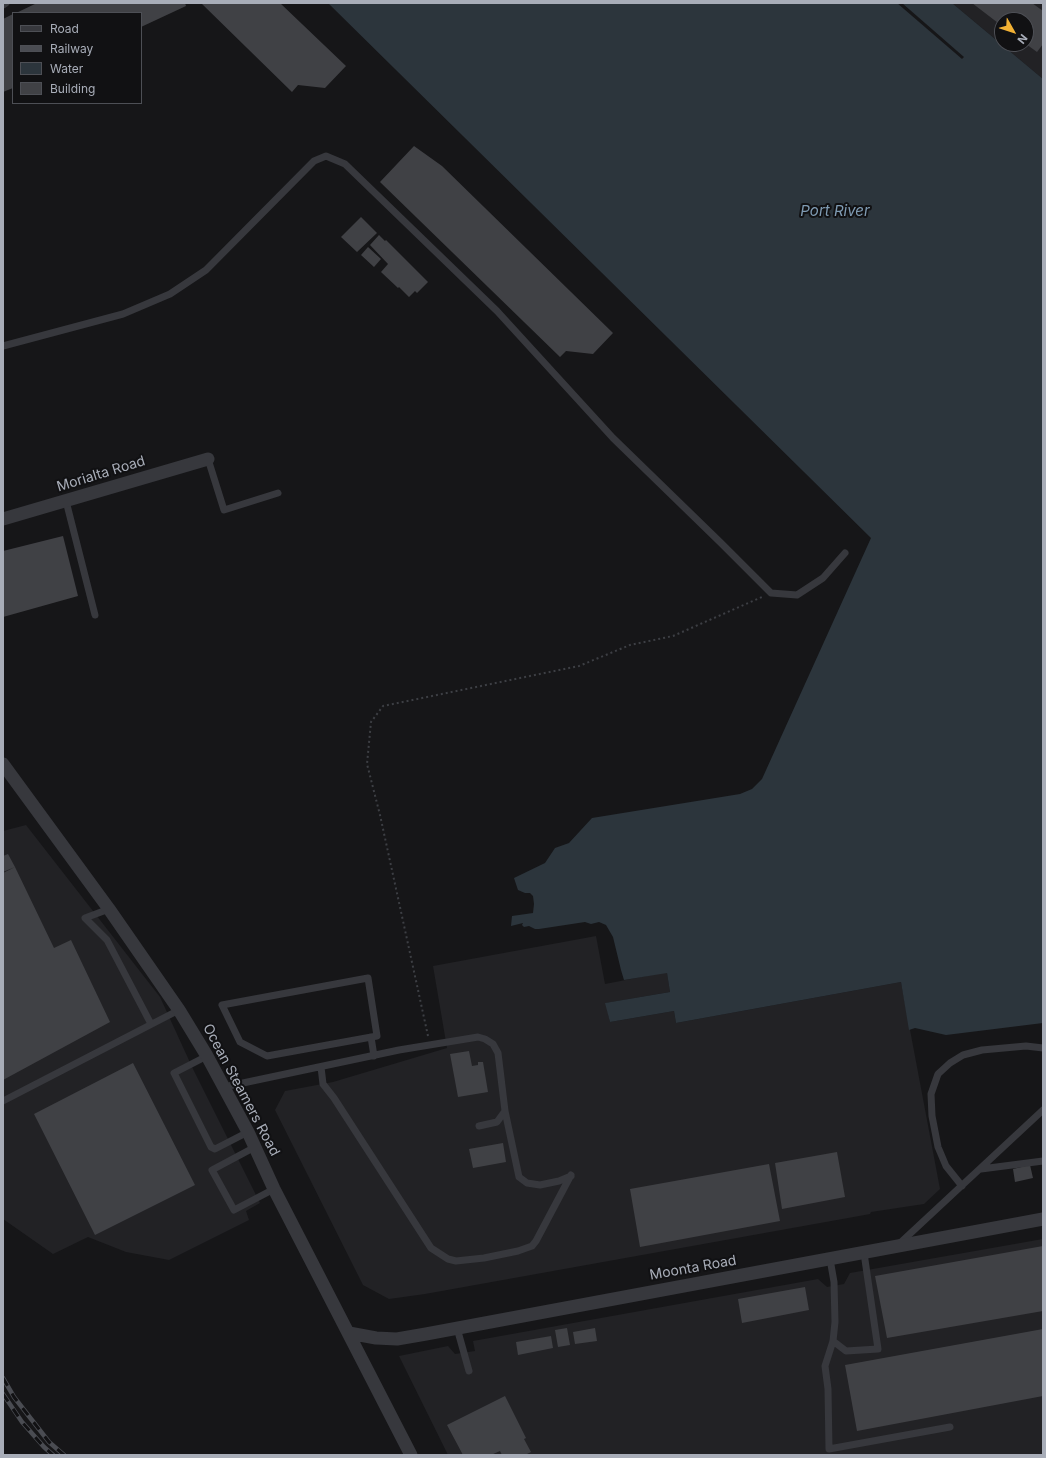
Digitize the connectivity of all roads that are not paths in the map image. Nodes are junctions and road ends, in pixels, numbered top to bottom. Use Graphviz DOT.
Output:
graph roads {
  1 [pos="6,3"];
  2 [pos="3,5"];
  3 [pos="3,346"];
  4 [pos="208,459"];
  5 [pos="278,493"];
  6 [pos="66,501"];
  7 [pos="3,519"];
  8 [pos="845,553"];
  9 [pos="95,615"];
  10 [pos="3,764"];
  11 [pos="109,909"];
  12 [pos="179,1010"];
  13 [pos="151,1024"];
  14 [pos="371,1037"];
  15 [pos="1043,1048"];
  16 [pos="207,1056"];
  17 [pos="374,1056"];
  18 [pos="321,1067"];
  19 [pos="224,1087"];
  20 [pos="3,1101"];
  21 [pos="1043,1110"];
  22 [pos="505,1112"];
  23 [pos="479,1126"];
  24 [pos="248,1132"];
  25 [pos="255,1147"];
  26 [pos="1043,1161"];
  27 [pos="980,1169"];
  28 [pos="962,1186"];
  29 [pos="274,1189"];
  30 [pos="1043,1219"];
  31 [pos="896,1247"];
  32 [pos="864,1253"];
  33 [pos="830,1259"];
  34 [pos="457,1328"];
  35 [pos="349,1332"];
  36 [pos="833,1341"];
  37 [pos="469,1371"];
  38 [pos="950,1427"];
  39 [pos="411,1455"];
  1 -- 2 [label="lane"];
  3 -- 8 [label="lane"];
  4 -- 5 [label="lane"];
  4 -- 6 [label="street, Morialta Road"];
  6 -- 7 [label="street, Morialta Road"];
  6 -- 9 [label="lane"];
  10 -- 11 [label="street, Ocean Steamers Road"];
  11 -- 12 [label="street, Ocean Steamers Road"];
  11 -- 13 [label="lane"];
  12 -- 13 [label="lane"];
  12 -- 16 [label="street, Ocean Steamers Road"];
  13 -- 20 [label="lane"];
  14 -- 14 [label="lane"];
  14 -- 17 [label="lane"];
  15 -- 28 [label="lane"];
  16 -- 19 [label="street, Ocean Steamers Road"];
  16 -- 24 [label="lane"];
  17 -- 18 [label="lane"];
  17 -- 22 [label="lane"];
  18 -- 19 [label="lane"];
  18 -- 22 [label="lane"];
  19 -- 24 [label="street, Ocean Steamers Road"];
  21 -- 27 [label="lane"];
  22 -- 23 [label="lane"];
  24 -- 25 [label="street, Ocean Steamers Road"];
  25 -- 29 [label="street, Ocean Steamers Road"];
  25 -- 29 [label="lane"];
  26 -- 27 [label="lane"];
  27 -- 28 [label="lane"];
  28 -- 31 [label="lane"];
  29 -- 35 [label="street, Ocean Steamers Road"];
  30 -- 31 [label="street, Moonta Road"];
  31 -- 32 [label="street, Moonta Road"];
  32 -- 33 [label="street, Moonta Road"];
  32 -- 36 [label="lane"];
  33 -- 34 [label="street, Moonta Road"];
  33 -- 36 [label="lane"];
  34 -- 35 [label="street, Moonta Road"];
  34 -- 37 [label="lane"];
  35 -- 39 [label="street, Ocean Steamers Road"];
  36 -- 38 [label="lane"];
}
